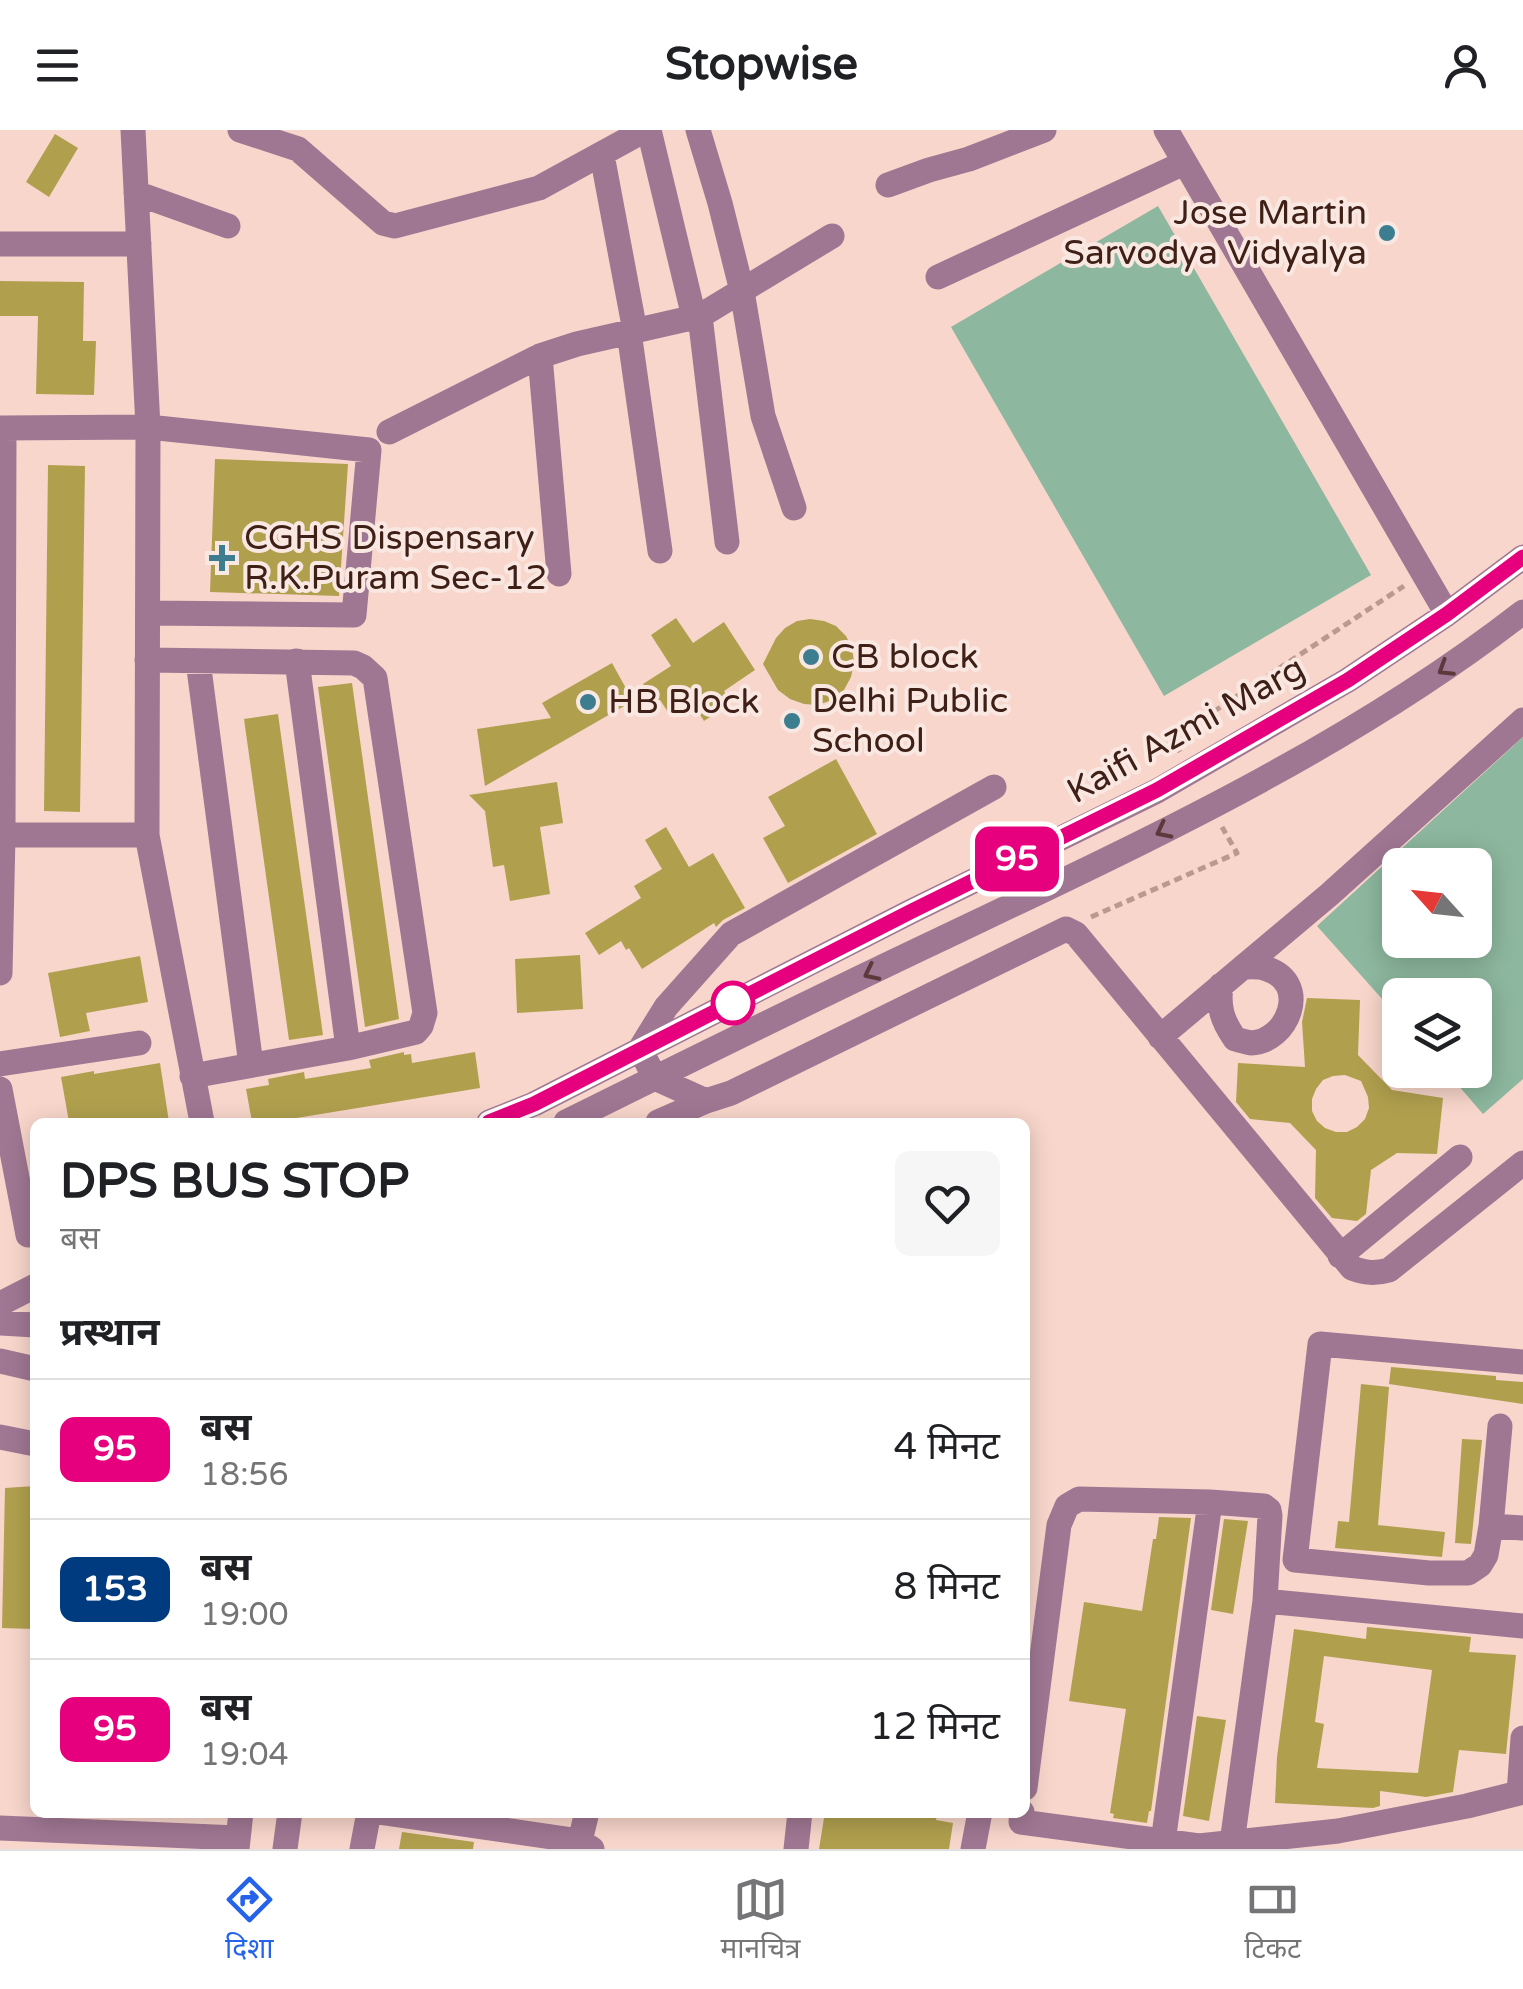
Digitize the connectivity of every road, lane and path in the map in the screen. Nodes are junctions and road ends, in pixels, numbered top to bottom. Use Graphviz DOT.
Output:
graph roads {
  1 [pos="133,130"];
  2 [pos="240,130"];
  3 [pos="647,130"];
  4 [pos="698,130"];
  5 [pos="1044,130"];
  6 [pos="1166,130"];
  7 [pos="602,154"];
  8 [pos="1184,163"];
  9 [pos="888,186"];
  10 [pos="136,193"];
  11 [pos="228,226"];
  12 [pos="832,236"];
  13 [pos="0,244"];
  14 [pos="139,244"];
  15 [pos="938,277"];
  16 [pos="742,292"];
  17 [pos="698,316"];
  18 [pos="632,332"];
  19 [pos="540,356"];
  20 [pos="148,427"];
  21 [pos="2,428"];
  22 [pos="389,432"];
  23 [pos="794,508"];
  24 [pos="727,542"];
  25 [pos="660,551"];
  26 [pos="1523,557"];
  27 [pos="559,574"];
  28 [pos="1424,574"];
  29 [pos="2,578"];
  30 [pos="1523,612"];
  31 [pos="148,613"];
  32 [pos="1447,614"];
  33 [pos="147,660"];
  34 [pos="198,660"];
  35 [pos="297,660"];
  36 [pos="1523,720"];
  37 [pos="1183,758"];
  38 [pos="994,787"];
  39 [pos="1218,820"];
  40 [pos="2,835"];
  41 [pos="147,835"];
  42 [pos="1062,929"];
  43 [pos="1243,967"];
  44 [pos="0,973"];
  45 [pos="1222,986"];
  46 [pos="1160,1037"];
  47 [pos="139,1042"];
  48 [pos="348,1048"];
  49 [pos="640,1049"];
  50 [pos="0,1064"];
  51 [pos="251,1066"];
  52 [pos="192,1076"];
  53 [pos="655,1078"];
  54 [pos="0,1089"];
  55 [pos="706,1100"];
  56 [pos="534,1104"];
  57 [pos="201,1118"];
  58 [pos="499,1118"];
  59 [pos="549,1118"];
  60 [pos="574,1118"];
  61 [pos="667,1118"];
  62 [pos="1460,1156"];
  63 [pos="1523,1163"];
  64 [pos="28,1235"];
  65 [pos="1340,1256"];
  66 [pos="30,1289"];
  67 [pos="0,1304"];
  68 [pos="0,1324"];
  69 [pos="30,1324"];
  70 [pos="1523,1362"];
  71 [pos="1,1366"];
  72 [pos="30,1369"];
  73 [pos="1500,1426"];
  74 [pos="0,1437"];
  75 [pos="30,1443"];
  76 [pos="1210,1502"];
  77 [pos="1491,1526"];
  78 [pos="1523,1528"];
  79 [pos="1265,1601"];
  80 [pos="1523,1626"];
  81 [pos="1523,1738"];
  82 [pos="1030,1749"];
  83 [pos="1521,1792"];
  84 [pos="289,1818"];
  85 [pos="368,1818"];
  86 [pos="416,1818"];
  87 [pos="587,1818"];
  88 [pos="799,1818"];
  89 [pos="979,1818"];
  90 [pos="1021,1818"];
  91 [pos="0,1828"];
  92 [pos="239,1833"];
  93 [pos="1087,1840"];
  94 [pos="1164,1842"];
  95 [pos="1232,1843"];
  96 [pos="586,1845"];
  97 [pos="1199,1848"];
  98 [pos="285,1849"];
  99 [pos="362,1849"];
  100 [pos="796,1849"];
  101 [pos="973,1849"];
  1 -- 10 [label="street"];
  2 -- 7 [label="street"];
  3 -- 7 [label="street"];
  3 -- 17 [label="street"];
  4 -- 16 [label="street"];
  5 -- 9 [label="street"];
  6 -- 8 [label="street"];
  7 -- 18 [label="street"];
  8 -- 15 [label="street"];
  8 -- 28 [label="street"];
  10 -- 11 [label="street"];
  10 -- 14 [label="street"];
  12 -- 16 [label="street"];
  13 -- 14 [label="street"];
  14 -- 20 [label="street"];
  16 -- 17 [label="street"];
  16 -- 23 [label="street"];
  17 -- 18 [label="street"];
  17 -- 24 [label="street"];
  18 -- 19 [label="street"];
  18 -- 25 [label="street"];
  19 -- 22 [label="street"];
  19 -- 27 [label="street"];
  20 -- 21 [label="street"];
  20 -- 31 [label="street"];
  20 -- 31 [label="street"];
  21 -- 29 [label="street"];
  26 -- 32 [label="street, Kaifi Azmi Marg"];
  28 -- 32 [label="street"];
  28 -- 37 [label="path"];
  29 -- 40 [label="street"];
  30 -- 53 [label="street, one-way"];
  31 -- 33 [label="street"];
  32 -- 49 [label="street, Kaifi Azmi Marg"];
  33 -- 34 [label="street"];
  33 -- 41 [label="street"];
  34 -- 35 [label="street"];
  34 -- 51 [label="street"];
  35 -- 48 [label="street"];
  35 -- 48 [label="street"];
  36 -- 43 [label="street"];
  38 -- 49 [label="street"];
  39 -- 42 [label="path"];
  40 -- 41 [label="street"];
  40 -- 44 [label="street"];
  41 -- 52 [label="street"];
  42 -- 46 [label="street"];
  42 -- 55 [label="street"];
  43 -- 45 [label="street"];
  43 -- 45 [label="street"];
  45 -- 46 [label="street"];
  46 -- 65 [label="street"];
  47 -- 50 [label="street"];
  48 -- 51 [label="street"];
  49 -- 53 [label="street"];
  49 -- 56 [label="street, Kaifi Azmi Marg"];
  51 -- 52 [label="street"];
  52 -- 57 [label="street"];
  53 -- 55 [label="street"];
  53 -- 60 [label="street"];
  54 -- 64 [label="street"];
  55 -- 61 [label="street"];
  56 -- 58 [label="street, Kaifi Azmi Marg"];
  56 -- 59 [label="street"];
  62 -- 65 [label="street"];
  63 -- 65 [label="street"];
  66 -- 67 [label="street"];
  68 -- 69 [label="street"];
  70 -- 77 [label="street"];
  71 -- 72 [label="street"];
  73 -- 77 [label="street"];
  74 -- 75 [label="street"];
  76 -- 79 [label="street"];
  76 -- 82 [label="street"];
  76 -- 94 [label="street"];
  77 -- 78 [label="street"];
  79 -- 80 [label="street"];
  79 -- 95 [label="street"];
  81 -- 83 [label="street"];
  83 -- 95 [label="street"];
  84 -- 98 [label="street"];
  85 -- 99 [label="street"];
  86 -- 96 [label="street"];
  87 -- 96 [label="street"];
  88 -- 100 [label="street"];
  89 -- 101 [label="street"];
  90 -- 93 [label="street"];
  91 -- 92 [label="street"];
  93 -- 94 [label="street"];
  94 -- 97 [label="street"];
  95 -- 97 [label="street"];
}
